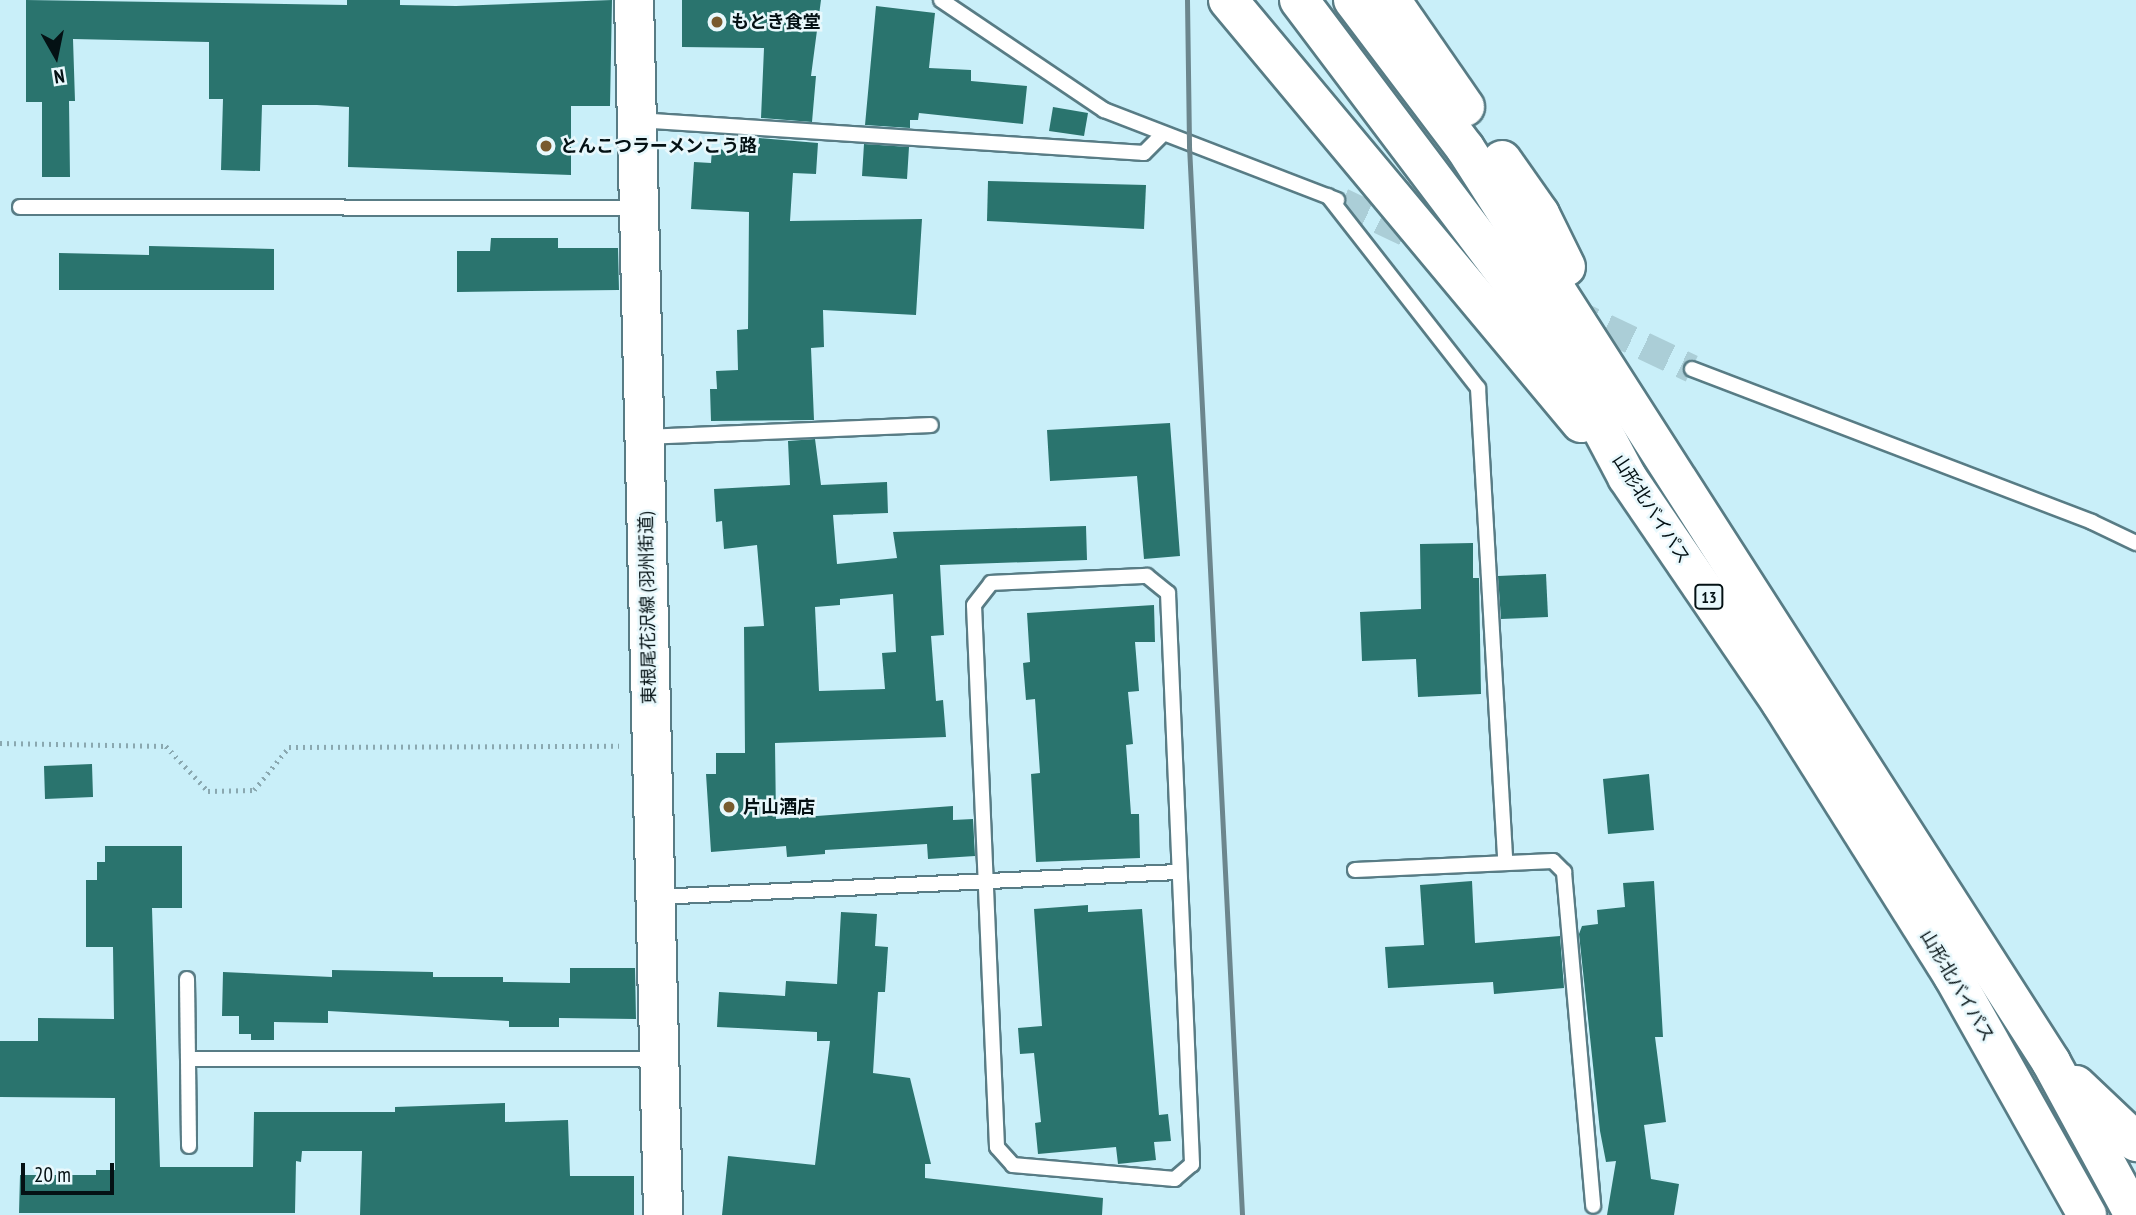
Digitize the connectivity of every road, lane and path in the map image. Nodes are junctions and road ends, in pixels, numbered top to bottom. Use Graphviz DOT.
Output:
graph roads {
  1 [pos="634,0"];
  2 [pos="941,0"];
  3 [pos="1299,0"];
  4 [pos="1353,0"];
  5 [pos="1391,0"];
  6 [pos="1236,8"];
  7 [pos="637,120"];
  8 [pos="1162,135"];
  9 [pos="20,207"];
  10 [pos="639,208"];
  11 [pos="1692,369"];
  12 [pos="930,425"];
  13 [pos="644,437"];
  14 [pos="1661,455"];
  15 [pos="1628,477"];
  16 [pos="2136,543"];
  17 [pos="0,743"];
  18 [pos="651,746"];
  19 [pos="1506,862"];
  20 [pos="1355,870"];
  21 [pos="1178,872"];
  22 [pos="986,880"];
  23 [pos="655,897"];
  24 [pos="187,979"];
  25 [pos="188,1059"];
  26 [pos="659,1059"];
  27 [pos="2052,1062"];
  28 [pos="2136,1142"];
  29 [pos="189,1146"];
  30 [pos="1593,1206"];
  31 [pos="663,1215"];
  32 [pos="2087,1215"];
  33 [pos="2134,1215"];
  1 -- 7 [label="main road, 東根尾花沢線 (羽州街道)"];
  2 -- 8 [label="lane"];
  3 -- 15 [label="main road, 山形北バイパス / 13"];
  4 -- 14 [label="main road, 山形北バイパス / 13"];
  5 -- 14 [label="main road"];
  6 -- 15 [label="main road"];
  7 -- 8 [label="lane"];
  7 -- 10 [label="main road, 東根尾花沢線 (羽州街道)"];
  8 -- 19 [label="lane"];
  9 -- 10 [label="lane"];
  10 -- 13 [label="main road, 東根尾花沢線 (羽州街道)"];
  11 -- 16 [label="lane"];
  12 -- 13 [label="lane"];
  13 -- 18 [label="main road, 東根尾花沢線 (羽州街道)"];
  14 -- 27 [label="main road, 山形北バイパス / 13"];
  15 -- 32 [label="main road, 山形北バイパス / 13"];
  17 -- 18 [label="path"];
  18 -- 23 [label="main road, 東根尾花沢線 (羽州街道)"];
  19 -- 20 [label="lane"];
  19 -- 30 [label="lane"];
  21 -- 22 [label="lane"];
  21 -- 22 [label="lane"];
  21 -- 22 [label="lane"];
  22 -- 23 [label="lane"];
  23 -- 26 [label="main road, 東根尾花沢線 (羽州街道)"];
  24 -- 25 [label="lane"];
  25 -- 26 [label="lane"];
  25 -- 29 [label="lane"];
  26 -- 31 [label="main road, 東根尾花沢線 (羽州街道)"];
  27 -- 28 [label="main road"];
  27 -- 33 [label="main road, 山形北バイパス / 13"];
}
